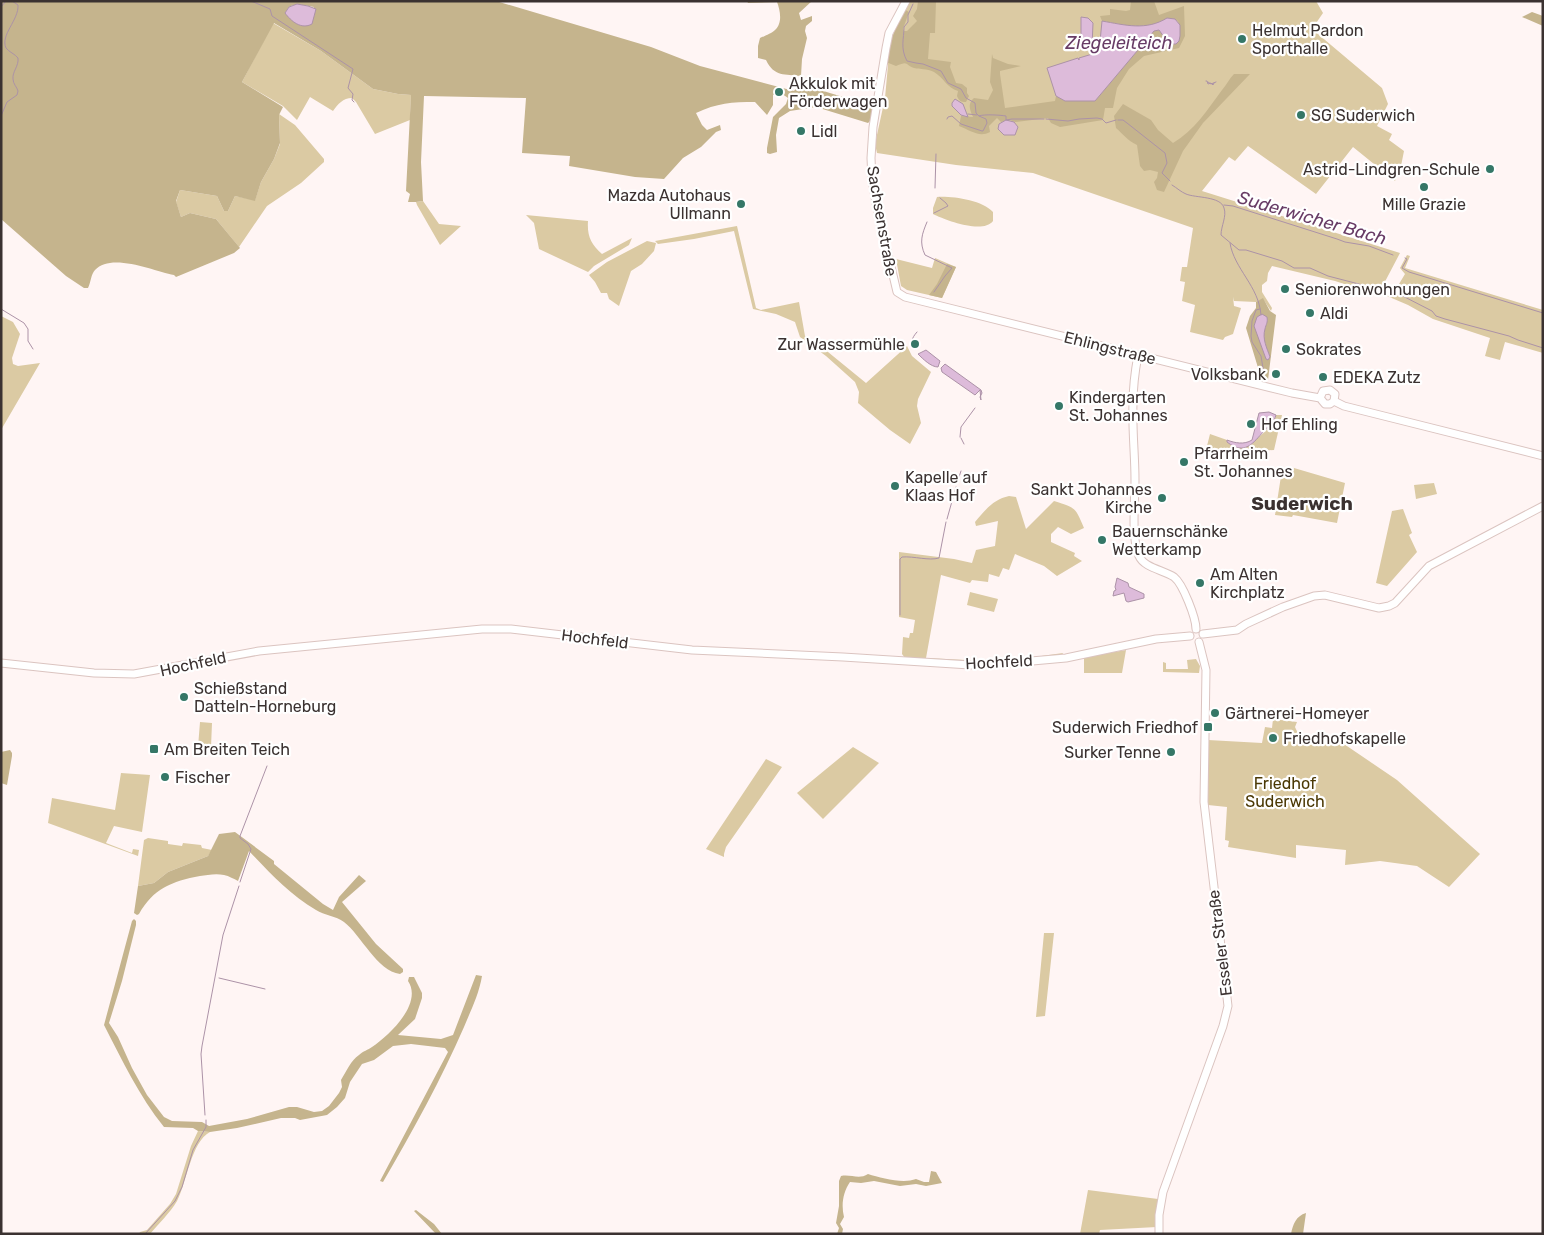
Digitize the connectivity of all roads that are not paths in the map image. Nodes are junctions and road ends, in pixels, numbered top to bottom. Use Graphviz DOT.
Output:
graph roads {
  1 [pos="906,1"];
  2 [pos="899,294"];
  3 [pos="1138,355"];
  4 [pos="1320,398"];
  5 [pos="1334,401"];
  6 [pos="1543,456"];
  7 [pos="1543,506"];
  8 [pos="1196,629"];
  9 [pos="1203,634"];
  10 [pos="1190,636"];
  11 [pos="1199,642"];
  12 [pos="1,663"];
  13 [pos="1159,1234"];
  1 -- 2 [label="street, Sachsenstraße"];
  2 -- 3 [label="street, Ehlingstraße"];
  3 -- 4 [label="street, Ehlingstraße"];
  3 -- 8 [label="street"];
  4 -- 5 [label="street, Ehlingstraße"];
  4 -- 5 [label="street, Ehlingstraße"];
  5 -- 6 [label="street, Ehlingstraße"];
  7 -- 9 [label="street"];
  8 -- 9 [label="street"];
  8 -- 10 [label="street"];
  9 -- 11 [label="street"];
  10 -- 11 [label="street"];
  10 -- 12 [label="street, Hochfeld"];
  11 -- 13 [label="street, Esseler Straße"];
}
